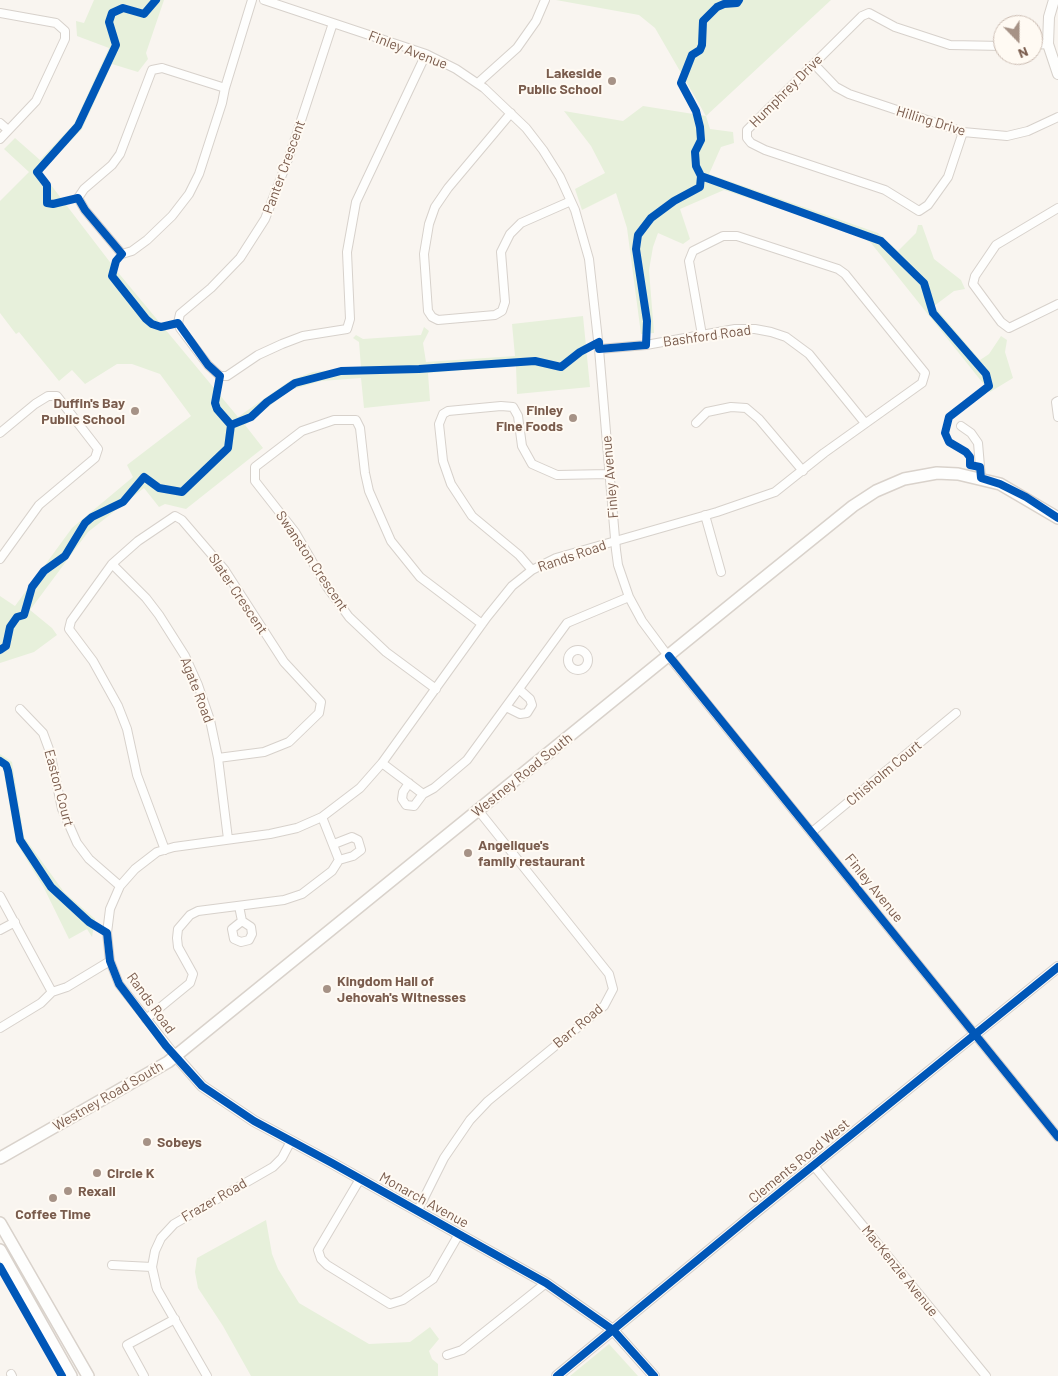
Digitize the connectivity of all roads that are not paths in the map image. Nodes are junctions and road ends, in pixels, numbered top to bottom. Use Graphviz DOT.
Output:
graph roads {
  1 [pos="252,0"];
  2 [pos="264,0"];
  3 [pos="545,0"];
  4 [pos="1054,0"];
  5 [pos="0,14"];
  6 [pos="333,22"];
  7 [pos="1043,44"];
  8 [pos="1048,44"];
  9 [pos="993,46"];
  10 [pos="426,54"];
  11 [pos="814,64"];
  12 [pos="1058,74"];
  13 [pos="478,83"];
  14 [pos="225,88"];
  15 [pos="511,113"];
  16 [pos="1058,117"];
  17 [pos="0,123"];
  18 [pos="8,130"];
  19 [pos="963,132"];
  20 [pos="0,140"];
  21 [pos="571,201"];
  22 [pos="1058,208"];
  23 [pos="1058,304"];
  24 [pos="702,335"];
  25 [pos="599,349"];
  26 [pos="1058,401"];
  27 [pos="1058,417"];
  28 [pos="865,423"];
  29 [pos="696,424"];
  30 [pos="961,426"];
  31 [pos="0,433"];
  32 [pos="803,471"];
  33 [pos="609,474"];
  34 [pos="981,478"];
  35 [pos="705,515"];
  36 [pos="1058,518"];
  37 [pos="616,541"];
  38 [pos="0,559"];
  39 [pos="112,564"];
  40 [pos="532,570"];
  41 [pos="721,572"];
  42 [pos="629,597"];
  43 [pos="482,624"];
  44 [pos="554,643"];
  45 [pos="569,652"];
  46 [pos="669,656"];
  47 [pos="436,689"];
  48 [pos="520,690"];
  49 [pos="506,707"];
  50 [pos="20,709"];
  51 [pos="956,713"];
  52 [pos="218,758"];
  53 [pos="382,763"];
  54 [pos="409,783"];
  55 [pos="423,794"];
  56 [pos="478,810"];
  57 [pos="322,817"];
  58 [pos="812,832"];
  59 [pos="228,839"];
  60 [pos="334,844"];
  61 [pos="165,850"];
  62 [pos="339,860"];
  63 [pos="120,886"];
  64 [pos="0,896"];
  65 [pos="240,906"];
  66 [pos="242,921"];
  67 [pos="15,922"];
  68 [pos="0,930"];
  69 [pos="110,961"];
  70 [pos="1058,967"];
  71 [pos="52,992"];
  72 [pos="146,1020"];
  73 [pos="0,1028"];
  74 [pos="975,1035"];
  75 [pos="175,1055"];
  76 [pos="1058,1137"];
  77 [pos="291,1141"];
  78 [pos="0,1158"];
  79 [pos="814,1166"];
  80 [pos="360,1179"];
  81 [pos="418,1210"];
  82 [pos="0,1223"];
  83 [pos="460,1234"];
  84 [pos="0,1250"];
  85 [pos="112,1266"];
  86 [pos="152,1267"];
  87 [pos="546,1282"];
  88 [pos="175,1319"];
  89 [pos="613,1330"];
  90 [pos="447,1355"];
  91 [pos="71,1376"];
  92 [pos="88,1376"];
  93 [pos="144,1376"];
  94 [pos="207,1376"];
  95 [pos="557,1376"];
  96 [pos="654,1376"];
  97 [pos="986,1376"];
  1 -- 14 [label="street"];
  2 -- 6 [label="street, Finley Avenue"];
  3 -- 13 [label="street"];
  4 -- 8 [label="street"];
  5 -- 18 [label="street"];
  6 -- 10 [label="street, Finley Avenue"];
  6 -- 10 [label="street, Panter Crescent"];
  7 -- 8 [label="street"];
  8 -- 12 [label="street"];
  9 -- 11 [label="street, Humphrey Drive"];
  10 -- 13 [label="street, Finley Avenue"];
  11 -- 19 [label="street, Hilling Drive"];
  11 -- 19 [label="street, Humphrey Drive"];
  13 -- 15 [label="street, Finley Avenue"];
  14 -- 14 [label="street"];
  15 -- 21 [label="street, Finley Avenue"];
  15 -- 21 [label="street"];
  16 -- 19 [label="street, Hilling Drive"];
  17 -- 18 [label="street"];
  18 -- 20 [label="street"];
  21 -- 25 [label="street, Finley Avenue"];
  22 -- 23 [label="street"];
  24 -- 25 [label="street, Bashford Road"];
  24 -- 28 [label="street, Bashford Road"];
  24 -- 28 [label="street, Rands Road"];
  25 -- 33 [label="street, Finley Avenue"];
  26 -- 27 [label="street"];
  28 -- 32 [label="street, Rands Road"];
  29 -- 32 [label="street"];
  30 -- 34 [label="street"];
  31 -- 38 [label="street"];
  32 -- 35 [label="street, Rands Road"];
  33 -- 37 [label="street, Finley Avenue"];
  33 -- 40 [label="street"];
  34 -- 36 [label="main road, Westney Road South"];
  34 -- 46 [label="main road, Westney Road South"];
  35 -- 37 [label="street, Rands Road"];
  35 -- 41 [label="street"];
  37 -- 40 [label="street, Rands Road"];
  37 -- 42 [label="street, Finley Avenue"];
  39 -- 52 [label="street, Agate Road"];
  39 -- 52 [label="street, Slater Crescent"];
  39 -- 61 [label="street, Slater Crescent"];
  40 -- 43 [label="street, Rands Road"];
  42 -- 44 [label="street"];
  42 -- 46 [label="street, Finley Avenue"];
  43 -- 47 [label="street, Rands Road"];
  43 -- 47 [label="street, Swanston Crescent"];
  44 -- 45 [label="street"];
  44 -- 48 [label="street"];
  46 -- 56 [label="main road, Westney Road South"];
  46 -- 58 [label="street, Finley Avenue"];
  47 -- 53 [label="street, Rands Road"];
  48 -- 49 [label="street"];
  48 -- 49 [label="street"];
  49 -- 55 [label="street"];
  50 -- 63 [label="street, Easton Court"];
  51 -- 58 [label="street, Chisholm Court"];
  52 -- 59 [label="street, Agate Road"];
  53 -- 54 [label="street"];
  53 -- 57 [label="street, Rands Road"];
  54 -- 55 [label="street"];
  54 -- 55 [label="street"];
  56 -- 75 [label="main road, Westney Road South"];
  56 -- 81 [label="street, Barr Road"];
  57 -- 59 [label="street, Rands Road"];
  57 -- 60 [label="street"];
  58 -- 74 [label="street, Finley Avenue"];
  59 -- 61 [label="street, Rands Road"];
  60 -- 62 [label="street"];
  60 -- 62 [label="street"];
  61 -- 63 [label="street, Rands Road"];
  62 -- 65 [label="street"];
  63 -- 69 [label="street, Rands Road"];
  64 -- 67 [label="street"];
  65 -- 66 [label="street"];
  65 -- 72 [label="street"];
  67 -- 68 [label="street"];
  67 -- 71 [label="street"];
  69 -- 71 [label="street"];
  69 -- 72 [label="street, Rands Road"];
  70 -- 74 [label="street, Clements Road West"];
  71 -- 73 [label="street"];
  72 -- 75 [label="street, Rands Road"];
  74 -- 76 [label="street, Finley Avenue"];
  74 -- 79 [label="street, Clements Road West"];
  75 -- 77 [label="street, Monarch Avenue"];
  75 -- 78 [label="main road, Westney Road South"];
  77 -- 80 [label="street, Monarch Avenue"];
  77 -- 86 [label="street, Frazer Road"];
  79 -- 89 [label="street, Clements Road West"];
  79 -- 97 [label="street, MacKenzie Avenue"];
  80 -- 81 [label="street, Monarch Avenue"];
  80 -- 83 [label="street"];
  81 -- 83 [label="street, Monarch Avenue"];
  82 -- 92 [label="main road"];
  83 -- 87 [label="street, Monarch Avenue"];
  84 -- 91 [label="main road"];
  85 -- 86 [label="street"];
  86 -- 88 [label="street, Frazer Road"];
  87 -- 89 [label="street, Monarch Avenue"];
  87 -- 90 [label="street"];
  88 -- 93 [label="street"];
  88 -- 94 [label="street, Frazer Road"];
  89 -- 95 [label="street, Clements Road West"];
  89 -- 96 [label="street, Monarch Avenue"];
}
